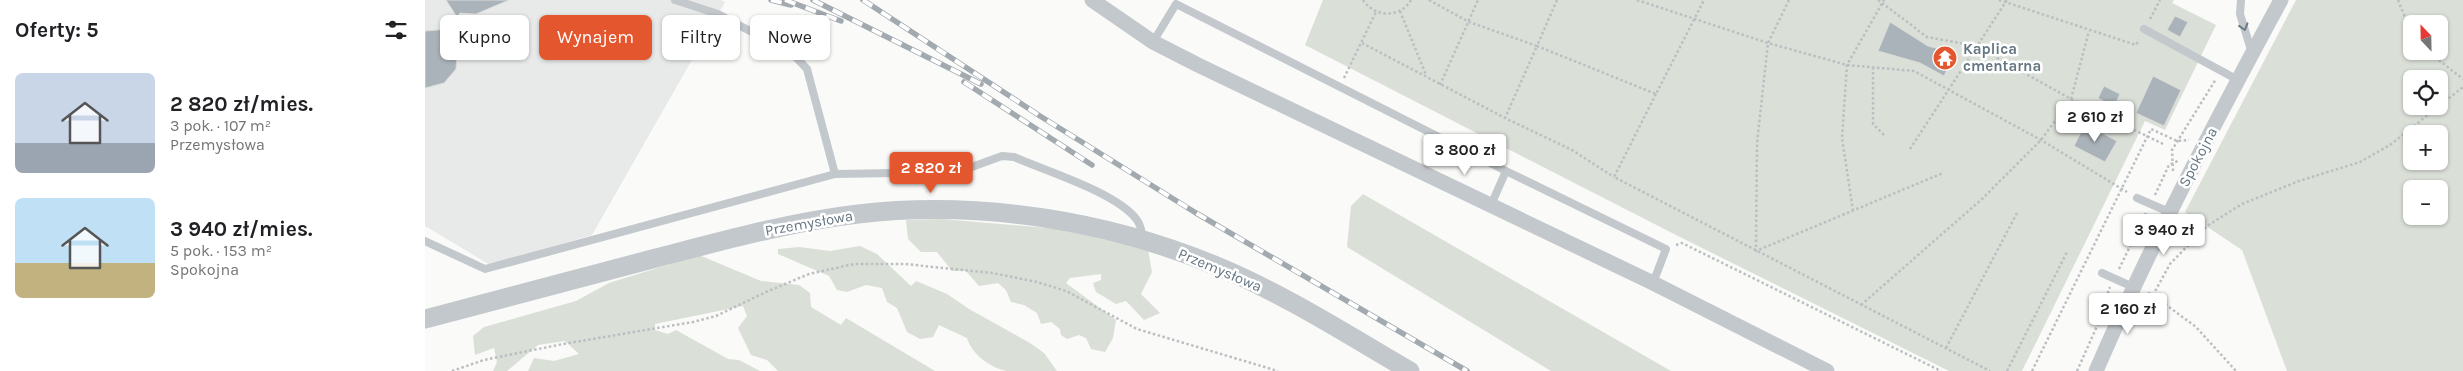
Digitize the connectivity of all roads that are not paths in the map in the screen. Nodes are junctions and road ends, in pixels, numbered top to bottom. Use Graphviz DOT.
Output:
graph roads {
  1 [pos="675,0"];
  2 [pos="1091,0"];
  3 [pos="2241,0"];
  4 [pos="2281,0"];
  5 [pos="2145,30"];
  6 [pos="1153,42"];
  7 [pos="2252,54"];
  8 [pos="2238,80"];
  9 [pos="1506,171"];
  10 [pos="835,174"];
  11 [pos="2137,198"];
  12 [pos="1491,205"];
  13 [pos="2169,212"];
  14 [pos="1143,240"];
  15 [pos="425,241"];
  16 [pos="2101,273"];
  17 [pos="1653,283"];
  18 [pos="2133,287"];
  19 [pos="425,319"];
  20 [pos="1410,371"];
  21 [pos="1827,371"];
  22 [pos="2097,371"];
  1 -- 10 [label="lane"];
  2 -- 6 [label="street"];
  3 -- 7 [label="lane, one-way"];
  4 -- 7 [label="street, Spokojna"];
  5 -- 8 [label="lane"];
  6 -- 9 [label="lane"];
  6 -- 12 [label="street"];
  7 -- 8 [label="street, Spokojna"];
  8 -- 13 [label="street, Spokojna"];
  9 -- 12 [label="lane"];
  9 -- 17 [label="lane"];
  10 -- 14 [label="lane"];
  10 -- 15 [label="lane"];
  11 -- 13 [label="lane"];
  12 -- 17 [label="street"];
  13 -- 18 [label="street, Spokojna"];
  14 -- 19 [label="street, Przemysłowa"];
  14 -- 20 [label="street, Przemysłowa"];
  16 -- 18 [label="lane"];
  17 -- 21 [label="street"];
  18 -- 22 [label="street, Spokojna"];
}
